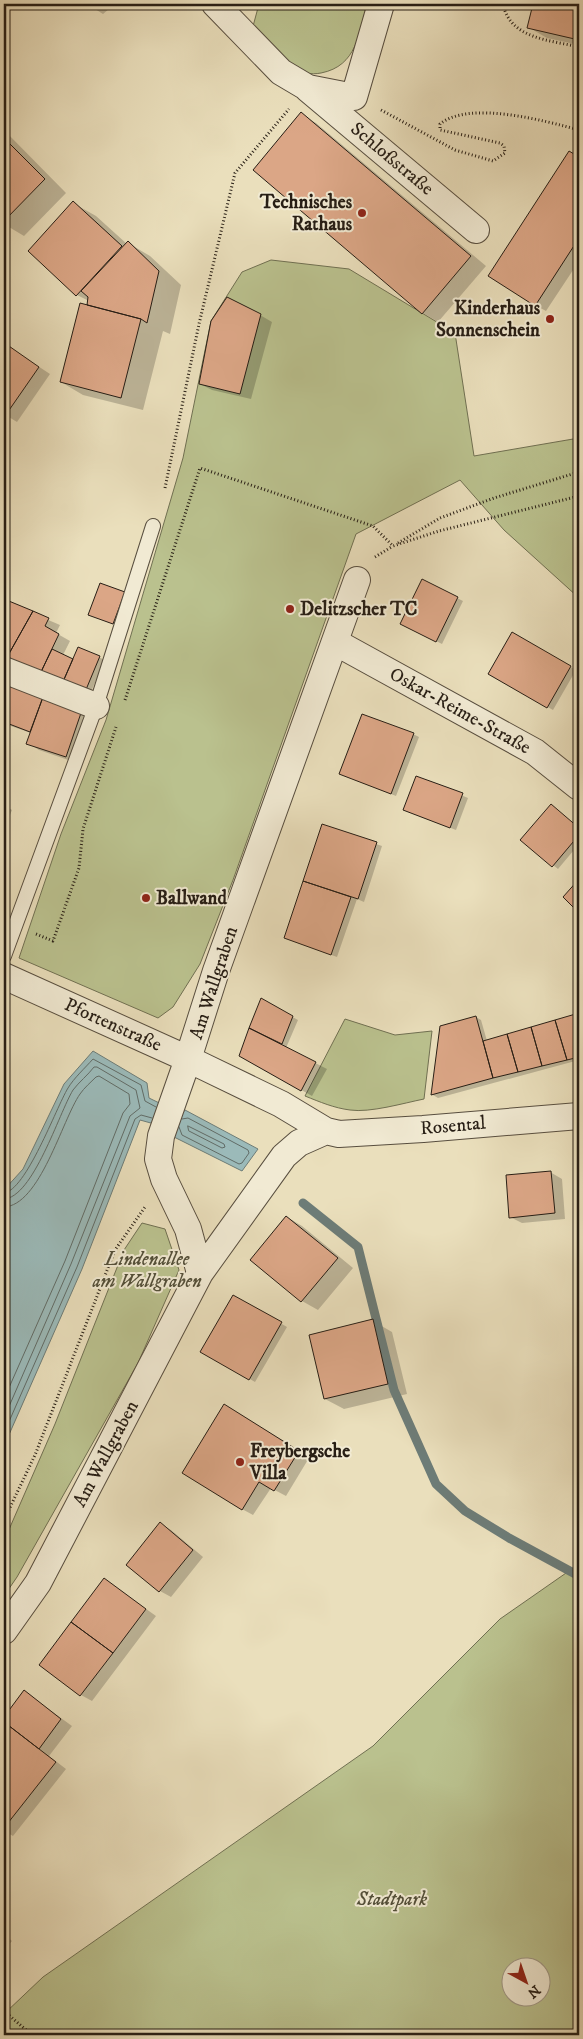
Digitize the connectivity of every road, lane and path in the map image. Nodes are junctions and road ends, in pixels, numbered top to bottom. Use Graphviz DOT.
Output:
graph roads {
  1 [pos="215,4"];
  2 [pos="381,4"];
  3 [pos="503,4"];
  4 [pos="579,47"];
  5 [pos="308,88"];
  6 [pos="354,97"];
  7 [pos="579,130"];
  8 [pos="476,230"];
  9 [pos="579,472"];
  10 [pos="165,488"];
  11 [pos="579,496"];
  12 [pos="153,526"];
  13 [pos="393,546"];
  14 [pos="357,580"];
  15 [pos="335,642"];
  16 [pos="4,670"];
  17 [pos="123,705"];
  18 [pos="96,706"];
  19 [pos="117,724"];
  20 [pos="579,787"];
  21 [pos="15,926"];
  22 [pos="4,956"];
  23 [pos="4,976"];
  24 [pos="188,1059"];
  25 [pos="281,1104"];
  26 [pos="579,1116"];
  27 [pos="326,1131"];
  28 [pos="284,1156"];
  29 [pos="164,1179"];
  30 [pos="200,1273"];
  31 [pos="4,1520"];
  32 [pos="4,1631"];
  33 [pos="4,2011"];
  34 [pos="32,2035"];
  1 -- 5 [label="street, Schloßstraße"];
  2 -- 6 [label="street, Schloßstraße"];
  3 -- 4 [label="path"];
  5 -- 6 [label="street, Schloßstraße"];
  5 -- 8 [label="street, Schloßstraße"];
  5 -- 10 [label="path"];
  6 -- 7 [label="path"];
  9 -- 13 [label="path"];
  11 -- 13 [label="path"];
  12 -- 18 [label="lane"];
  13 -- 14 [label="path"];
  13 -- 17 [label="path"];
  14 -- 15 [label="street, Am Wallgraben"];
  15 -- 20 [label="street, Oskar-Reime-Straße"];
  15 -- 24 [label="street, Am Wallgraben"];
  16 -- 18 [label="street"];
  18 -- 21 [label="lane"];
  19 -- 21 [label="path"];
  21 -- 22 [label="lane"];
  23 -- 24 [label="street, Pfortenstraße"];
  24 -- 25 [label="street, Pfortenstraße"];
  24 -- 29 [label="street, Am Wallgraben"];
  25 -- 27 [label="street, Pfortenstraße"];
  25 -- 28 [label="street, Am Wallgraben"];
  26 -- 27 [label="street, Rosental"];
  27 -- 28 [label="street, Am Wallgraben"];
  28 -- 30 [label="street, Am Wallgraben"];
  29 -- 30 [label="street, Am Wallgraben"];
  29 -- 31 [label="path"];
  30 -- 32 [label="street, Am Wallgraben"];
  33 -- 34 [label="path"];
}
